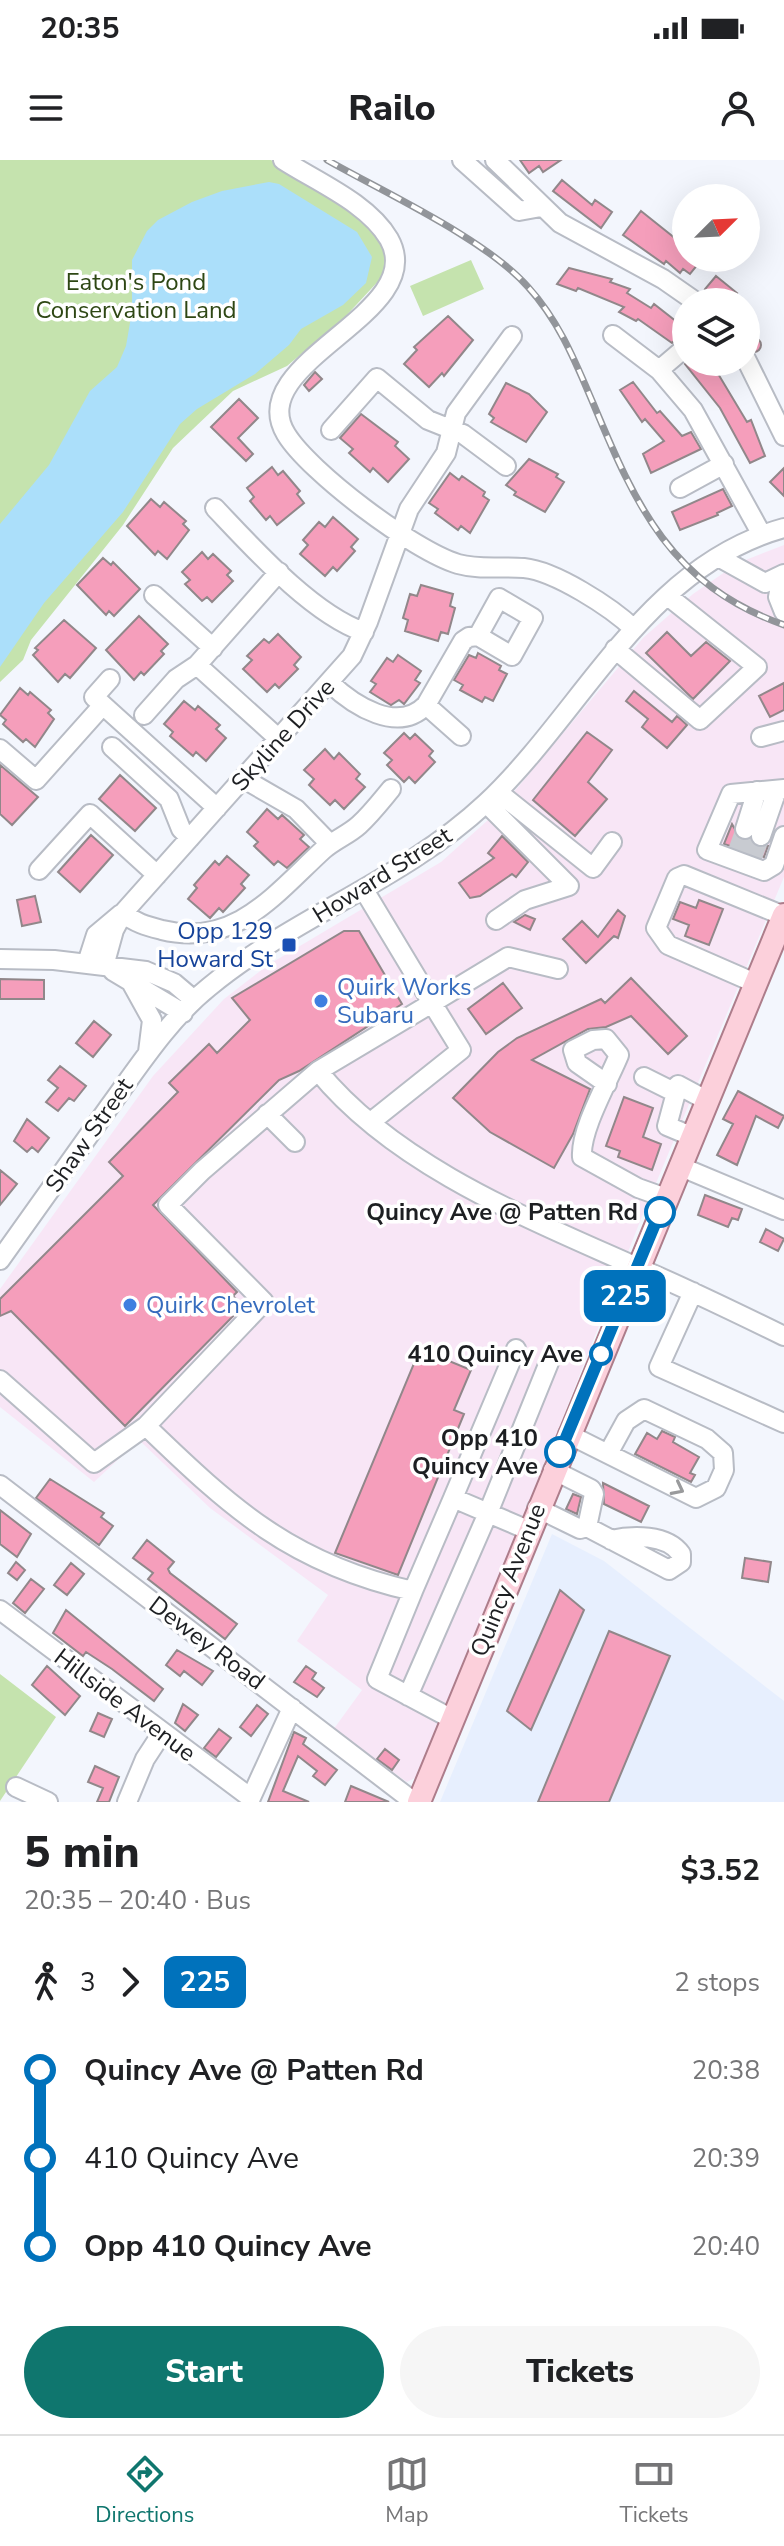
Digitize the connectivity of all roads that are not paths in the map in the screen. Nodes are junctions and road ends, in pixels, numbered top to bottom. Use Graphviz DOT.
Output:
graph roads {
  1 [pos="283,160"];
  2 [pos="462,160"];
  3 [pos="495,160"];
  4 [pos="541,207"];
  5 [pos="676,288"];
  6 [pos="613,335"];
  7 [pos="512,336"];
  8 [pos="672,359"];
  9 [pos="659,370"];
  10 [pos="754,376"];
  11 [pos="331,430"];
  12 [pos="452,430"];
  13 [pos="784,436"];
  14 [pos="724,464"];
  15 [pos="506,466"];
  16 [pos="680,488"];
  17 [pos="215,508"];
  18 [pos="784,528"];
  19 [pos="401,531"];
  20 [pos="762,535"];
  21 [pos="720,558"];
  22 [pos="279,572"];
  23 [pos="783,574"];
  24 [pos="674,592"];
  25 [pos="154,595"];
  26 [pos="784,612"];
  27 [pos="634,629"];
  28 [pos="364,632"];
  29 [pos="478,636"];
  30 [pos="213,648"];
  31 [pos="615,649"];
  32 [pos="197,665"];
  33 [pos="110,679"];
  34 [pos="330,683"];
  35 [pos="103,705"];
  36 [pos="426,705"];
  37 [pos="144,715"];
  38 [pos="784,731"];
  39 [pos="461,736"];
  40 [pos="761,737"];
  41 [pos="279,739"];
  42 [pos="112,747"];
  43 [pos="0,749"];
  44 [pos="244,779"];
  45 [pos="391,789"];
  46 [pos="771,790"];
  47 [pos="492,797"];
  48 [pos="217,808"];
  49 [pos="753,833"];
  50 [pos="784,836"];
  51 [pos="190,838"];
  52 [pos="612,842"];
  53 [pos="330,844"];
  54 [pos="779,867"];
  55 [pos="39,870"];
  56 [pos="157,875"];
  57 [pos="364,890"];
  58 [pos="123,913"];
  59 [pos="784,915"];
  60 [pos="496,920"];
  61 [pos="0,959"];
  62 [pos="95,965"];
  63 [pos="558,969"];
  64 [pos="128,979"];
  65 [pos="755,983"];
  66 [pos="432,1003"];
  67 [pos="189,1006"];
  68 [pos="146,1056"];
  69 [pos="318,1071"];
  70 [pos="644,1077"];
  71 [pos="607,1084"];
  72 [pos="676,1093"];
  73 [pos="706,1100"];
  74 [pos="267,1114"];
  75 [pos="372,1121"];
  76 [pos="691,1136"];
  77 [pos="295,1142"];
  78 [pos="679,1166"];
  79 [pos="666,1198"];
  80 [pos="784,1210"];
  81 [pos="0,1260"];
  82 [pos="637,1267"];
  83 [pos="693,1292"];
  84 [pos="783,1333"];
  85 [pos="516,1349"];
  86 [pos="550,1360"];
  87 [pos="0,1380"];
  88 [pos="784,1423"];
  89 [pos="146,1426"];
  90 [pos="568,1434"];
  91 [pos="609,1452"];
  92 [pos="553,1470"];
  93 [pos="0,1485"];
  94 [pos="453,1498"];
  95 [pos="537,1508"];
  96 [pos="488,1513"];
  97 [pos="587,1527"];
  98 [pos="528,1530"];
  99 [pos="611,1540"];
  100 [pos="413,1591"];
  101 [pos="0,1610"];
  102 [pos="408,1696"];
  103 [pos="292,1708"];
  104 [pos="452,1719"];
  105 [pos="162,1733"];
  106 [pos="21,1794"];
  107 [pos="250,1800"];
  108 [pos="48,1802"];
  109 [pos="127,1802"];
  110 [pos="416,1802"];
  1 -- 19 [label="street"];
  2 -- 4 [label="street"];
  3 -- 4 [label="street"];
  4 -- 5 [label="street"];
  6 -- 9 [label="street"];
  7 -- 12 [label="street, Skyline Drive"];
  8 -- 9 [label="street"];
  9 -- 14 [label="street"];
  10 -- 13 [label="street"];
  11 -- 12 [label="street"];
  12 -- 15 [label="street"];
  12 -- 19 [label="street, Skyline Drive"];
  14 -- 16 [label="street"];
  14 -- 20 [label="street"];
  17 -- 22 [label="street"];
  18 -- 20 [label="street, Howard Street"];
  19 -- 27 [label="street"];
  19 -- 28 [label="street, Skyline Drive"];
  20 -- 21 [label="street, Howard Street"];
  21 -- 23 [label="street"];
  21 -- 24 [label="street, Howard Street"];
  22 -- 28 [label="street"];
  22 -- 30 [label="street"];
  23 -- 26 [label="street"];
  24 -- 27 [label="street, Howard Street"];
  24 -- 31 [label="street"];
  25 -- 30 [label="street"];
  27 -- 31 [label="street, Howard Street"];
  28 -- 34 [label="street, Skyline Drive"];
  29 -- 36 [label="street"];
  30 -- 32 [label="street"];
  31 -- 47 [label="street, Howard Street"];
  32 -- 37 [label="street"];
  32 -- 41 [label="street"];
  33 -- 35 [label="street"];
  34 -- 36 [label="street"];
  34 -- 41 [label="street, Skyline Drive"];
  35 -- 43 [label="street"];
  35 -- 48 [label="street"];
  36 -- 39 [label="street"];
  38 -- 40 [label="street"];
  41 -- 44 [label="street, Skyline Drive"];
  42 -- 51 [label="street"];
  44 -- 48 [label="street, Skyline Drive"];
  44 -- 53 [label="street"];
  45 -- 53 [label="street"];
  46 -- 49 [label="street"];
  46 -- 54 [label="street"];
  47 -- 52 [label="street"];
  47 -- 57 [label="street, Howard Street"];
  47 -- 60 [label="street"];
  48 -- 51 [label="street, Skyline Drive"];
  50 -- 54 [label="street"];
  51 -- 56 [label="street, Skyline Drive"];
  53 -- 58 [label="street"];
  55 -- 56 [label="street"];
  56 -- 58 [label="street, Skyline Drive"];
  57 -- 66 [label="street"];
  57 -- 67 [label="street, Howard Street"];
  58 -- 62 [label="street, Skyline Drive"];
  59 -- 65 [label="main road, Quincy Avenue"];
  59 -- 65 [label="street"];
  61 -- 62 [label="street"];
  62 -- 64 [label="street"];
  62 -- 67 [label="street"];
  63 -- 66 [label="street"];
  64 -- 67 [label="street"];
  64 -- 68 [label="street"];
  65 -- 73 [label="main road, Quincy Avenue"];
  66 -- 69 [label="street"];
  66 -- 75 [label="street"];
  67 -- 68 [label="street, Shaw Street"];
  68 -- 81 [label="street, Shaw Street"];
  69 -- 74 [label="street"];
  69 -- 75 [label="street"];
  70 -- 72 [label="street"];
  71 -- 79 [label="street"];
  72 -- 73 [label="street"];
  72 -- 76 [label="street"];
  73 -- 76 [label="main road, Quincy Avenue"];
  74 -- 77 [label="street"];
  74 -- 89 [label="street"];
  75 -- 82 [label="street"];
  76 -- 78 [label="main road, Quincy Avenue"];
  78 -- 79 [label="main road, Quincy Avenue"];
  78 -- 80 [label="street"];
  79 -- 82 [label="main road, Quincy Avenue"];
  82 -- 83 [label="street"];
  82 -- 90 [label="main road, Quincy Avenue"];
  83 -- 84 [label="street"];
  83 -- 88 [label="street"];
  85 -- 94 [label="street"];
  86 -- 96 [label="street"];
  87 -- 89 [label="street"];
  89 -- 100 [label="street"];
  90 -- 91 [label="street"];
  90 -- 92 [label="main road, Quincy Avenue"];
  91 -- 91 [label="street, one-way"];
  92 -- 95 [label="main road, Quincy Avenue"];
  92 -- 97 [label="street"];
  93 -- 103 [label="street, Dewey Road"];
  94 -- 96 [label="street"];
  94 -- 100 [label="street"];
  95 -- 97 [label="street"];
  95 -- 98 [label="main road, Quincy Avenue"];
  96 -- 98 [label="street"];
  96 -- 102 [label="street"];
  97 -- 99 [label="street"];
  98 -- 104 [label="main road, Quincy Avenue"];
  100 -- 102 [label="street"];
  101 -- 105 [label="street, Hillside Avenue"];
  102 -- 104 [label="street"];
  103 -- 107 [label="street"];
  103 -- 110 [label="street, Dewey Road"];
  104 -- 110 [label="main road, Quincy Avenue"];
  105 -- 107 [label="street, Hillside Avenue"];
  105 -- 109 [label="street"];
  106 -- 108 [label="street"];
}
